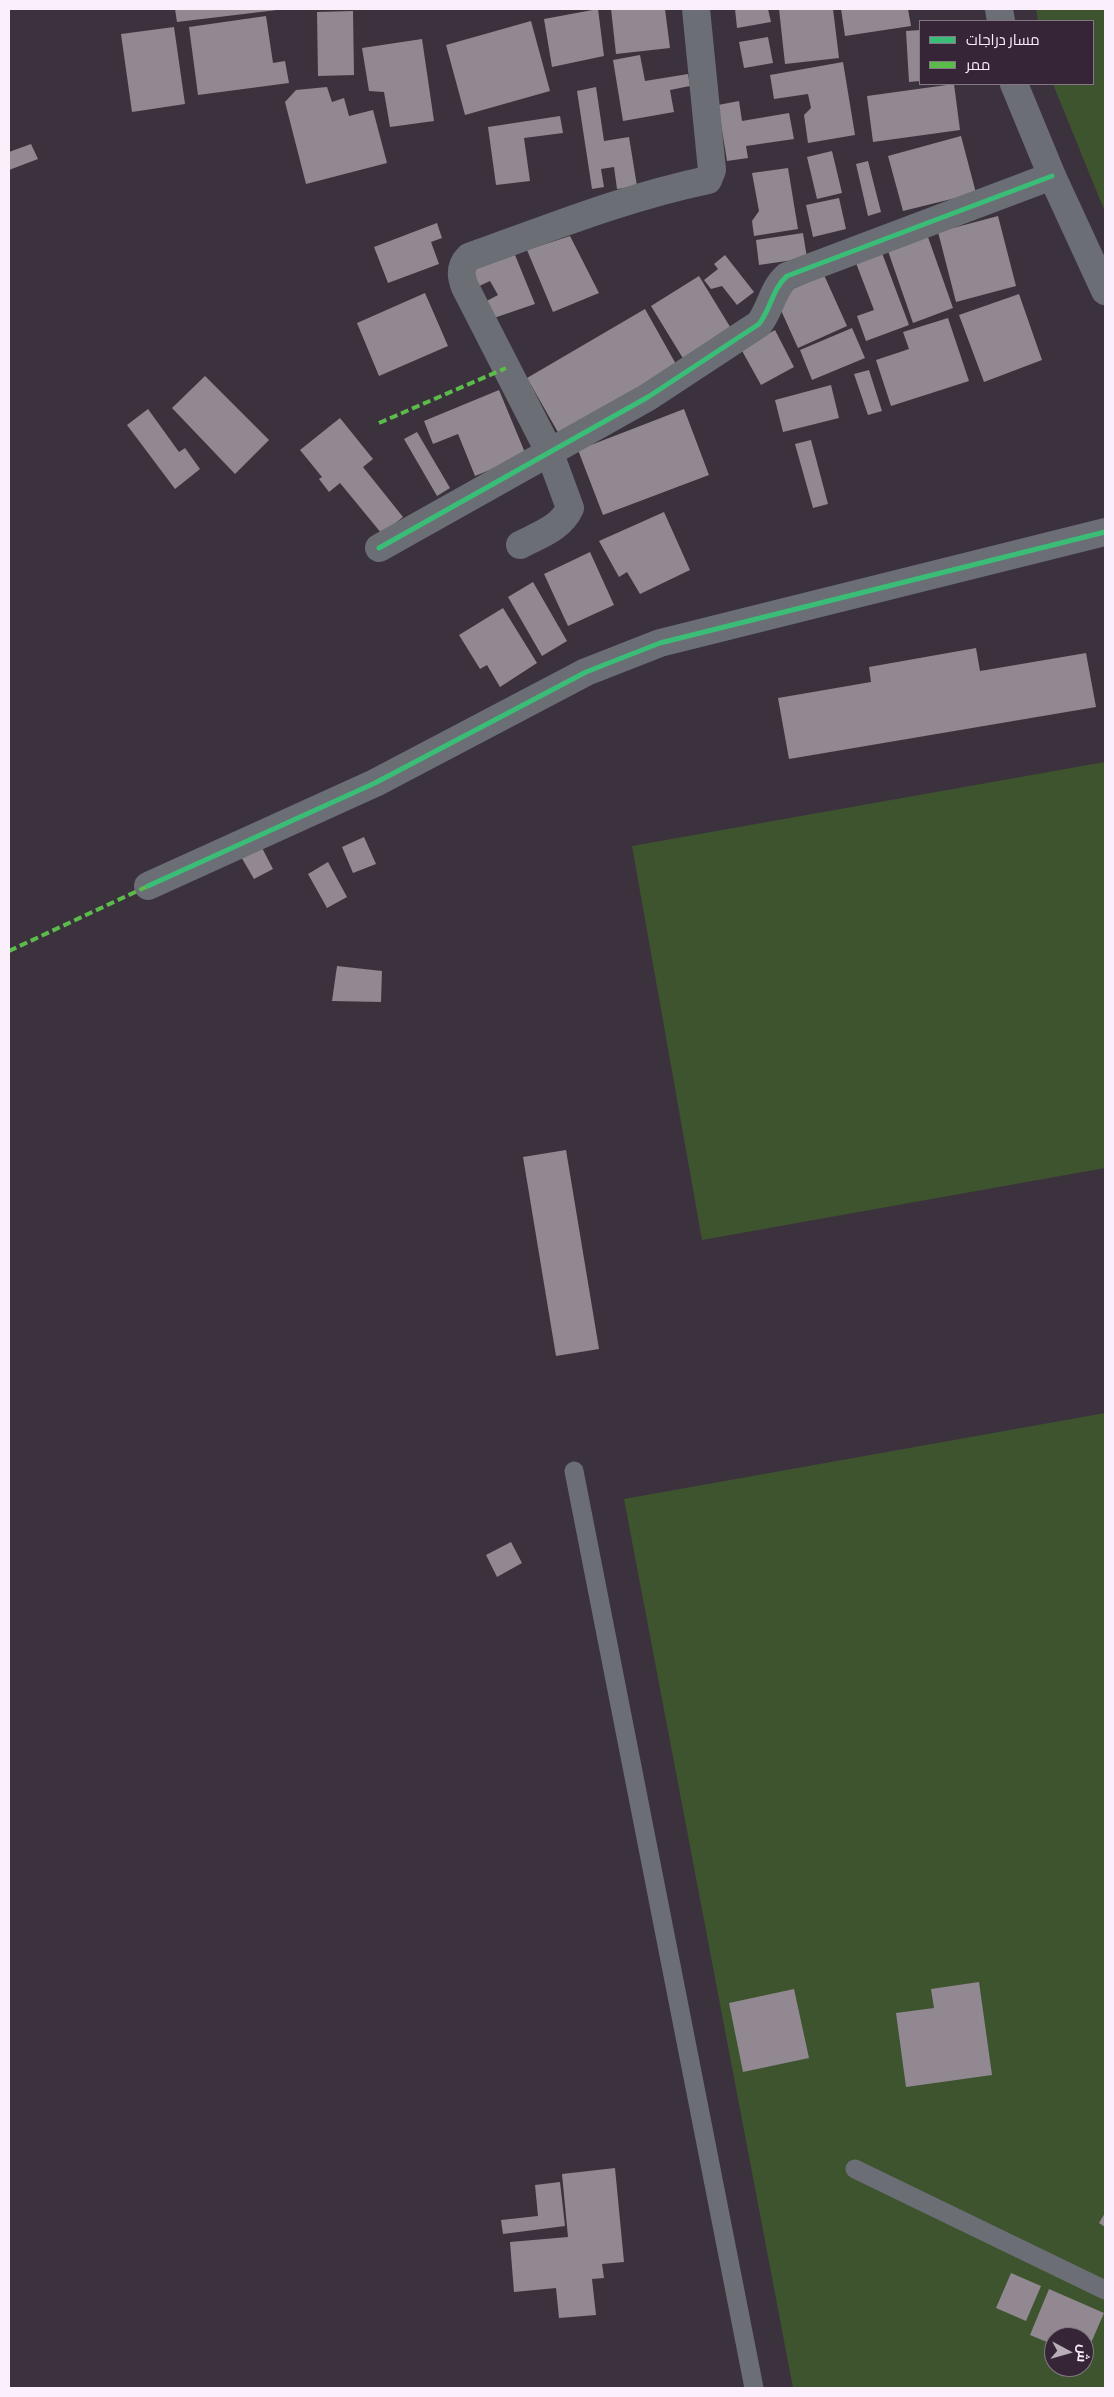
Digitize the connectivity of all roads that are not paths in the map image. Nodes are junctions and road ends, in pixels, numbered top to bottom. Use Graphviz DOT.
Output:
graph roads {
  1 [pos="696,9"];
  2 [pos="1014,85"];
  3 [pos="1052,176"];
  4 [pos="1105,291"];
  5 [pos="549,451"];
  6 [pos="1105,532"];
  7 [pos="520,545"];
  8 [pos="379,548"];
  9 [pos="148,886"];
  10 [pos="574,1471"];
  11 [pos="855,2169"];
  12 [pos="1105,2290"];
  13 [pos="754,2388"];
  1 -- 5 [label="street"];
  2 -- 3 [label="street"];
  3 -- 4 [label="street"];
  3 -- 5 [label="street"];
  5 -- 7 [label="street"];
  5 -- 8 [label="street"];
  6 -- 9 [label="street"];
  10 -- 13 [label="lane"];
  11 -- 12 [label="lane"];
}
